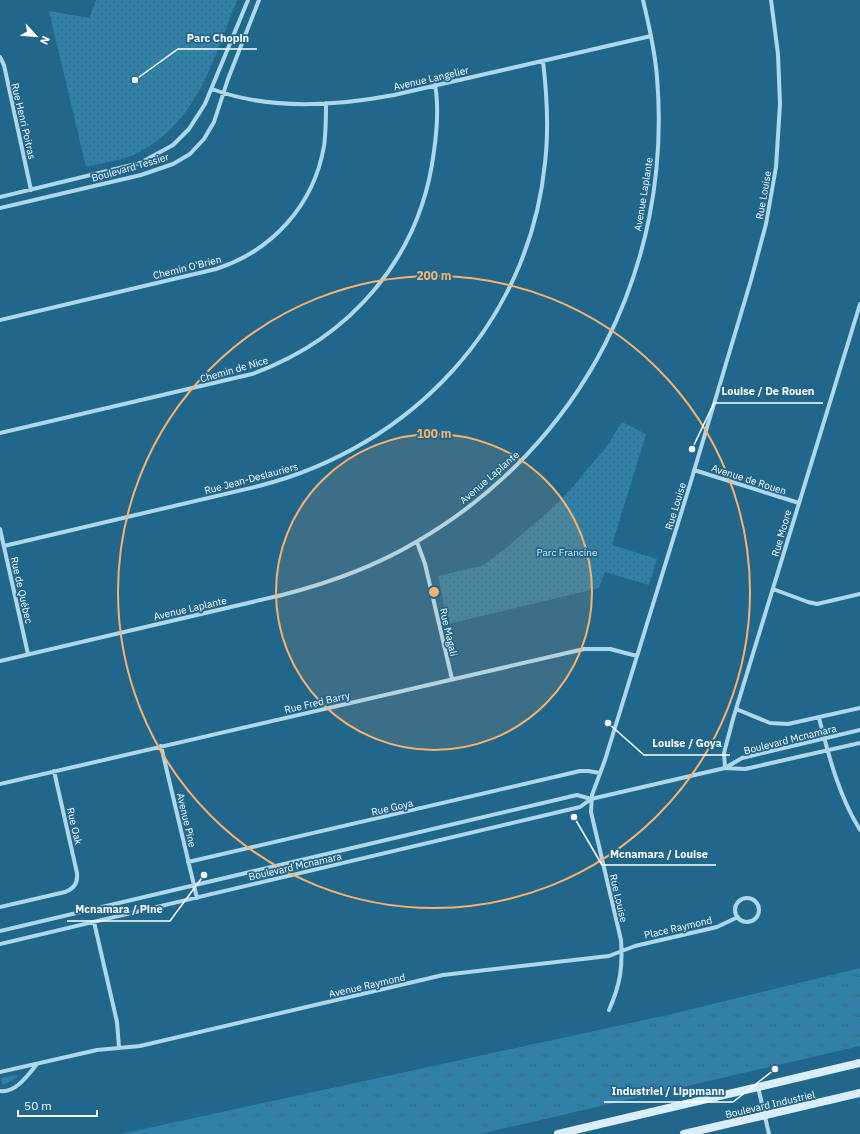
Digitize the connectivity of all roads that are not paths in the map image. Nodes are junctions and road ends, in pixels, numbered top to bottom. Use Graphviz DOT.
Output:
graph roads {
  1 [pos="248,0"];
  2 [pos="260,0"];
  3 [pos="643,0"];
  4 [pos="771,0"];
  5 [pos="651,36"];
  6 [pos="0,57"];
  7 [pos="543,61"];
  8 [pos="435,85"];
  9 [pos="212,89"];
  10 [pos="223,93"];
  11 [pos="326,103"];
  12 [pos="31,190"];
  13 [pos="0,197"];
  14 [pos="0,208"];
  15 [pos="860,304"];
  16 [pos="0,320"];
  17 [pos="0,433"];
  18 [pos="694,470"];
  19 [pos="798,503"];
  20 [pos="0,529"];
  21 [pos="417,542"];
  22 [pos="4,546"];
  23 [pos="773,589"];
  24 [pos="860,594"];
  25 [pos="28,654"];
  26 [pos="637,656"];
  27 [pos="0,661"];
  28 [pos="452,679"];
  29 [pos="860,708"];
  30 [pos="736,710"];
  31 [pos="819,718"];
  32 [pos="860,730"];
  33 [pos="824,738"];
  34 [pos="860,743"];
  35 [pos="161,746"];
  36 [pos="827,751"];
  37 [pos="725,768"];
  38 [pos="54,771"];
  39 [pos="600,773"];
  40 [pos="0,784"];
  41 [pos="591,799"];
  42 [pos="860,830"];
  43 [pos="188,862"];
  44 [pos="194,885"];
  45 [pos="197,898"];
  46 [pos="0,907"];
  47 [pos="738,917"];
  48 [pos="94,922"];
  49 [pos="0,931"];
  50 [pos="0,944"];
  51 [pos="622,951"];
  52 [pos="609,1010"];
  53 [pos="119,1047"];
  54 [pos="860,1063"];
  55 [pos="37,1064"];
  56 [pos="0,1072"];
  57 [pos="758,1087"];
  58 [pos="0,1091"];
  59 [pos="860,1093"];
  60 [pos="764,1115"];
  61 [pos="558,1134"];
  62 [pos="684,1134"];
  63 [pos="769,1134"];
  1 -- 9 [label="street, Boulevard Tessier"];
  2 -- 10 [label="street, Boulevard Tessier"];
  3 -- 5 [label="street, Avenue Laplante"];
  4 -- 18 [label="street, Rue Louise"];
  5 -- 7 [label="street, Avenue Langelier"];
  5 -- 21 [label="street, Avenue Laplante"];
  6 -- 12 [label="street, Rue Henri Poitras"];
  7 -- 8 [label="street, Avenue Langelier"];
  7 -- 22 [label="street, Rue Jean-Deslauriers"];
  8 -- 11 [label="street, Avenue Langelier"];
  8 -- 17 [label="street, Chemin de Nice"];
  9 -- 10 [label="street, Avenue Langelier"];
  9 -- 12 [label="street, Boulevard Tessier"];
  10 -- 11 [label="street, Avenue Langelier"];
  10 -- 14 [label="street, Boulevard Tessier"];
  11 -- 16 [label="street, Chemin O'Brien"];
  12 -- 13 [label="street, Boulevard Tessier"];
  15 -- 19 [label="street, Rue Moore"];
  18 -- 19 [label="street, Avenue de Rouen"];
  18 -- 26 [label="street, Rue Louise"];
  19 -- 23 [label="street, Rue Moore"];
  20 -- 22 [label="street, Rue de Québec"];
  21 -- 25 [label="street, Avenue Laplante"];
  21 -- 28 [label="street, Rue Magali"];
  22 -- 25 [label="street, Rue de Québec"];
  23 -- 24 [label="street"];
  23 -- 30 [label="street, Rue Moore"];
  25 -- 27 [label="street, Avenue Laplante"];
  26 -- 28 [label="street, Rue Fred Barry"];
  26 -- 39 [label="street, Rue Louise"];
  28 -- 35 [label="street, Rue Fred Barry"];
  29 -- 31 [label="street"];
  30 -- 31 [label="street"];
  30 -- 37 [label="street, Rue Moore"];
  31 -- 33 [label="street"];
  32 -- 33 [label="street, Boulevard Mcnamara"];
  33 -- 36 [label="street"];
  33 -- 37 [label="street, Boulevard Mcnamara"];
  34 -- 36 [label="street, Boulevard Mcnamara"];
  35 -- 38 [label="street, Rue Fred Barry"];
  35 -- 43 [label="street, Avenue Pine"];
  36 -- 37 [label="street, Boulevard Mcnamara"];
  36 -- 42 [label="street"];
  37 -- 41 [label="street, Boulevard Mcnamara"];
  38 -- 40 [label="street, Rue Fred Barry"];
  38 -- 46 [label="street, Rue Oak"];
  39 -- 41 [label="street, Rue Louise"];
  39 -- 43 [label="street, Rue Goya"];
  41 -- 44 [label="street, Boulevard Mcnamara"];
  41 -- 45 [label="street, Boulevard Mcnamara"];
  41 -- 51 [label="street, Rue Louise"];
  43 -- 44 [label="street, Avenue Pine"];
  44 -- 45 [label="street, Avenue Pine"];
  44 -- 49 [label="street, Boulevard Mcnamara"];
  45 -- 48 [label="street, Boulevard Mcnamara"];
  47 -- 47 [label="street, Place Raymond"];
  47 -- 51 [label="street, Place Raymond"];
  48 -- 50 [label="street, Boulevard Mcnamara"];
  48 -- 53 [label="street"];
  51 -- 52 [label="street, Rue Louise"];
  51 -- 53 [label="street, Avenue Raymond"];
  53 -- 55 [label="street, Avenue Raymond"];
  54 -- 57 [label="street, Boulevard Industriel"];
  55 -- 56 [label="street, Avenue Raymond"];
  55 -- 58 [label="street"];
  57 -- 60 [label="street"];
  57 -- 61 [label="street, Boulevard Industriel"];
  59 -- 60 [label="street, Boulevard Industriel"];
  60 -- 62 [label="street, Boulevard Industriel"];
  60 -- 63 [label="street"];
}
